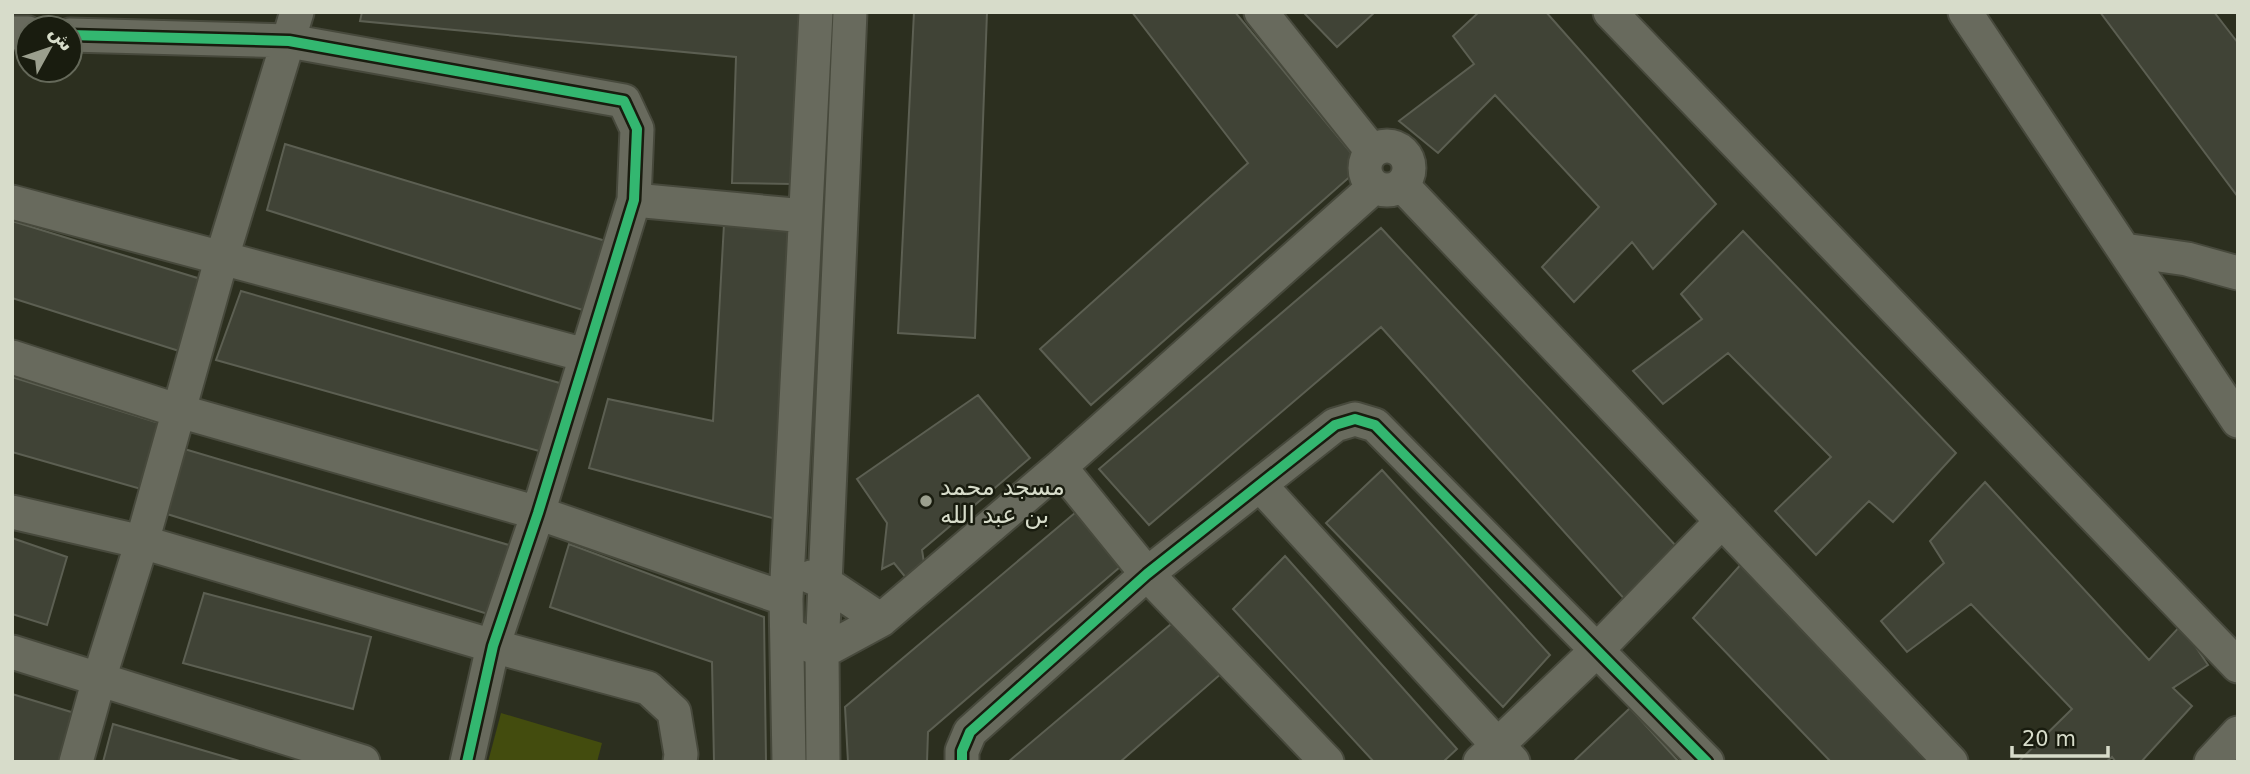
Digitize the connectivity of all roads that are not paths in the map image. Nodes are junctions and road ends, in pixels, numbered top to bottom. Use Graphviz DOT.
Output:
graph roads {
  1 [pos="816,12"];
  2 [pos="850,12"];
  3 [pos="1261,12"];
  4 [pos="1610,12"];
  5 [pos="1965,12"];
  6 [pos="293,27"];
  7 [pos="84,34"];
  8 [pos="1388,186"];
  9 [pos="634,200"];
  10 [pos="12,202"];
  11 [pos="806,216"];
  12 [pos="2124,250"];
  13 [pos="222,257"];
  14 [pos="2238,272"];
  15 [pos="585,355"];
  16 [pos="12,357"];
  17 [pos="179,411"];
  18 [pos="2238,421"];
  19 [pos="1060,467"];
  20 [pos="1260,485"];
  21 [pos="12,512"];
  22 [pos="538,513"];
  23 [pos="1722,521"];
  24 [pos="142,542"];
  25 [pos="788,566"];
  26 [pos="1147,574"];
  27 [pos="827,584"];
  28 [pos="786,599"];
  29 [pos="881,620"];
  30 [pos="788,633"];
  31 [pos="493,646"];
  32 [pos="1597,650"];
  33 [pos="12,652"];
  34 [pos="822,652"];
  35 [pos="2238,666"];
  36 [pos="99,679"];
  37 [pos="2238,733"];
  38 [pos="1497,756"];
  39 [pos="76,762"];
  40 [pos="363,762"];
  41 [pos="467,762"];
  42 [pos="680,762"];
  43 [pos="789,762"];
  44 [pos="824,762"];
  45 [pos="962,762"];
  46 [pos="1326,762"];
  47 [pos="1707,762"];
  48 [pos="1951,762"];
  49 [pos="2211,762"];
  1 -- 11 [label="street"];
  2 -- 27 [label="street"];
  3 -- 8 [label="street"];
  4 -- 35 [label="street"];
  5 -- 12 [label="street"];
  6 -- 7 [label="street"];
  6 -- 9 [label="street"];
  6 -- 13 [label="street"];
  8 -- 19 [label="street"];
  8 -- 23 [label="street"];
  9 -- 11 [label="street"];
  9 -- 15 [label="street"];
  10 -- 13 [label="street"];
  11 -- 25 [label="street"];
  12 -- 14 [label="street"];
  12 -- 18 [label="street"];
  13 -- 15 [label="street"];
  13 -- 17 [label="street"];
  15 -- 22 [label="street"];
  16 -- 17 [label="street"];
  17 -- 22 [label="street"];
  17 -- 24 [label="street"];
  19 -- 26 [label="street"];
  19 -- 29 [label="street"];
  20 -- 26 [label="street"];
  20 -- 32 [label="street"];
  20 -- 38 [label="street"];
  21 -- 24 [label="street"];
  22 -- 28 [label="street"];
  22 -- 31 [label="street"];
  23 -- 32 [label="street"];
  23 -- 48 [label="street"];
  24 -- 31 [label="street"];
  24 -- 36 [label="street"];
  25 -- 27 [label="street"];
  25 -- 28 [label="street"];
  26 -- 45 [label="street"];
  26 -- 46 [label="street"];
  27 -- 29 [label="street"];
  27 -- 34 [label="street"];
  28 -- 30 [label="street"];
  29 -- 34 [label="street"];
  30 -- 34 [label="street"];
  30 -- 43 [label="street"];
  31 -- 41 [label="street"];
  31 -- 42 [label="street"];
  32 -- 38 [label="street"];
  32 -- 47 [label="street"];
  33 -- 36 [label="street"];
  34 -- 44 [label="street"];
  36 -- 39 [label="street"];
  36 -- 40 [label="street"];
  37 -- 49 [label="street"];
}
